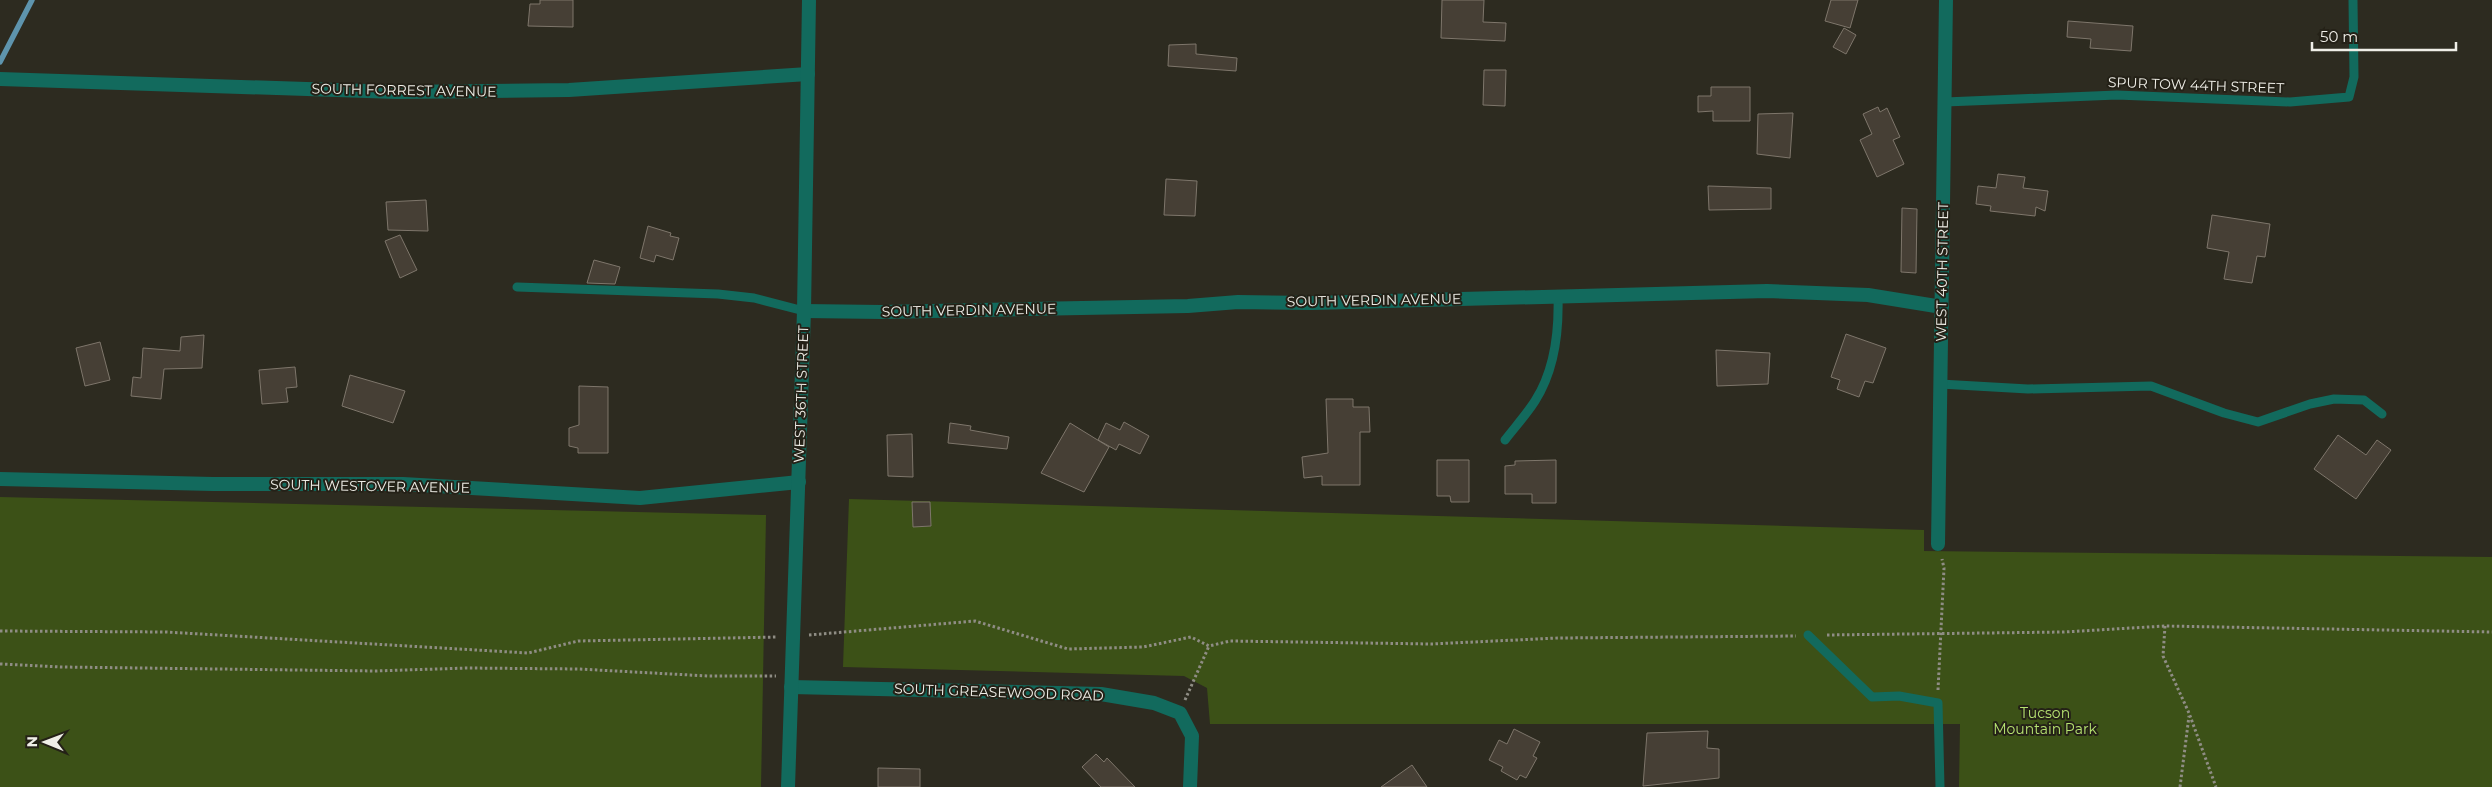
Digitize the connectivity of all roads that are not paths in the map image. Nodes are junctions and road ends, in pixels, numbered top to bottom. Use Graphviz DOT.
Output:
graph roads {
  1 [pos="809,0"];
  2 [pos="1946,0"];
  3 [pos="2354,0"];
  4 [pos="808,74"];
  5 [pos="0,79"];
  6 [pos="1945,102"];
  7 [pos="517,287"];
  8 [pos="1558,297"];
  9 [pos="1942,307"];
  10 [pos="804,311"];
  11 [pos="1940,384"];
  12 [pos="2382,414"];
  13 [pos="1505,440"];
  14 [pos="0,479"];
  15 [pos="799,482"];
  16 [pos="1938,544"];
  17 [pos="1808,636"];
  18 [pos="791,681"];
  19 [pos="788,787"];
  20 [pos="1190,787"];
  21 [pos="1940,787"];
  1 -- 4 [label="street, WEST 36TH STREET"];
  2 -- 6 [label="street, WEST 40TH STREET"];
  3 -- 6 [label="lane, SPUR TOW 44TH STREET"];
  4 -- 5 [label="street, SOUTH FORREST AVENUE"];
  4 -- 10 [label="street, WEST 36TH STREET"];
  6 -- 9 [label="street, WEST 40TH STREET"];
  7 -- 10 [label="lane"];
  8 -- 9 [label="street, SOUTH VERDIN AVENUE"];
  8 -- 10 [label="street, SOUTH VERDIN AVENUE"];
  8 -- 13 [label="lane"];
  9 -- 11 [label="street, WEST 40TH STREET"];
  10 -- 15 [label="street, WEST 36TH STREET"];
  11 -- 12 [label="lane"];
  11 -- 16 [label="street, WEST 40TH STREET"];
  14 -- 15 [label="street, SOUTH WESTOVER AVENUE"];
  15 -- 18 [label="street, WEST 36TH STREET"];
  17 -- 21 [label="lane"];
  18 -- 19 [label="street, WEST 36TH STREET"];
  18 -- 20 [label="street, SOUTH GREASEWOOD ROAD"];
}
